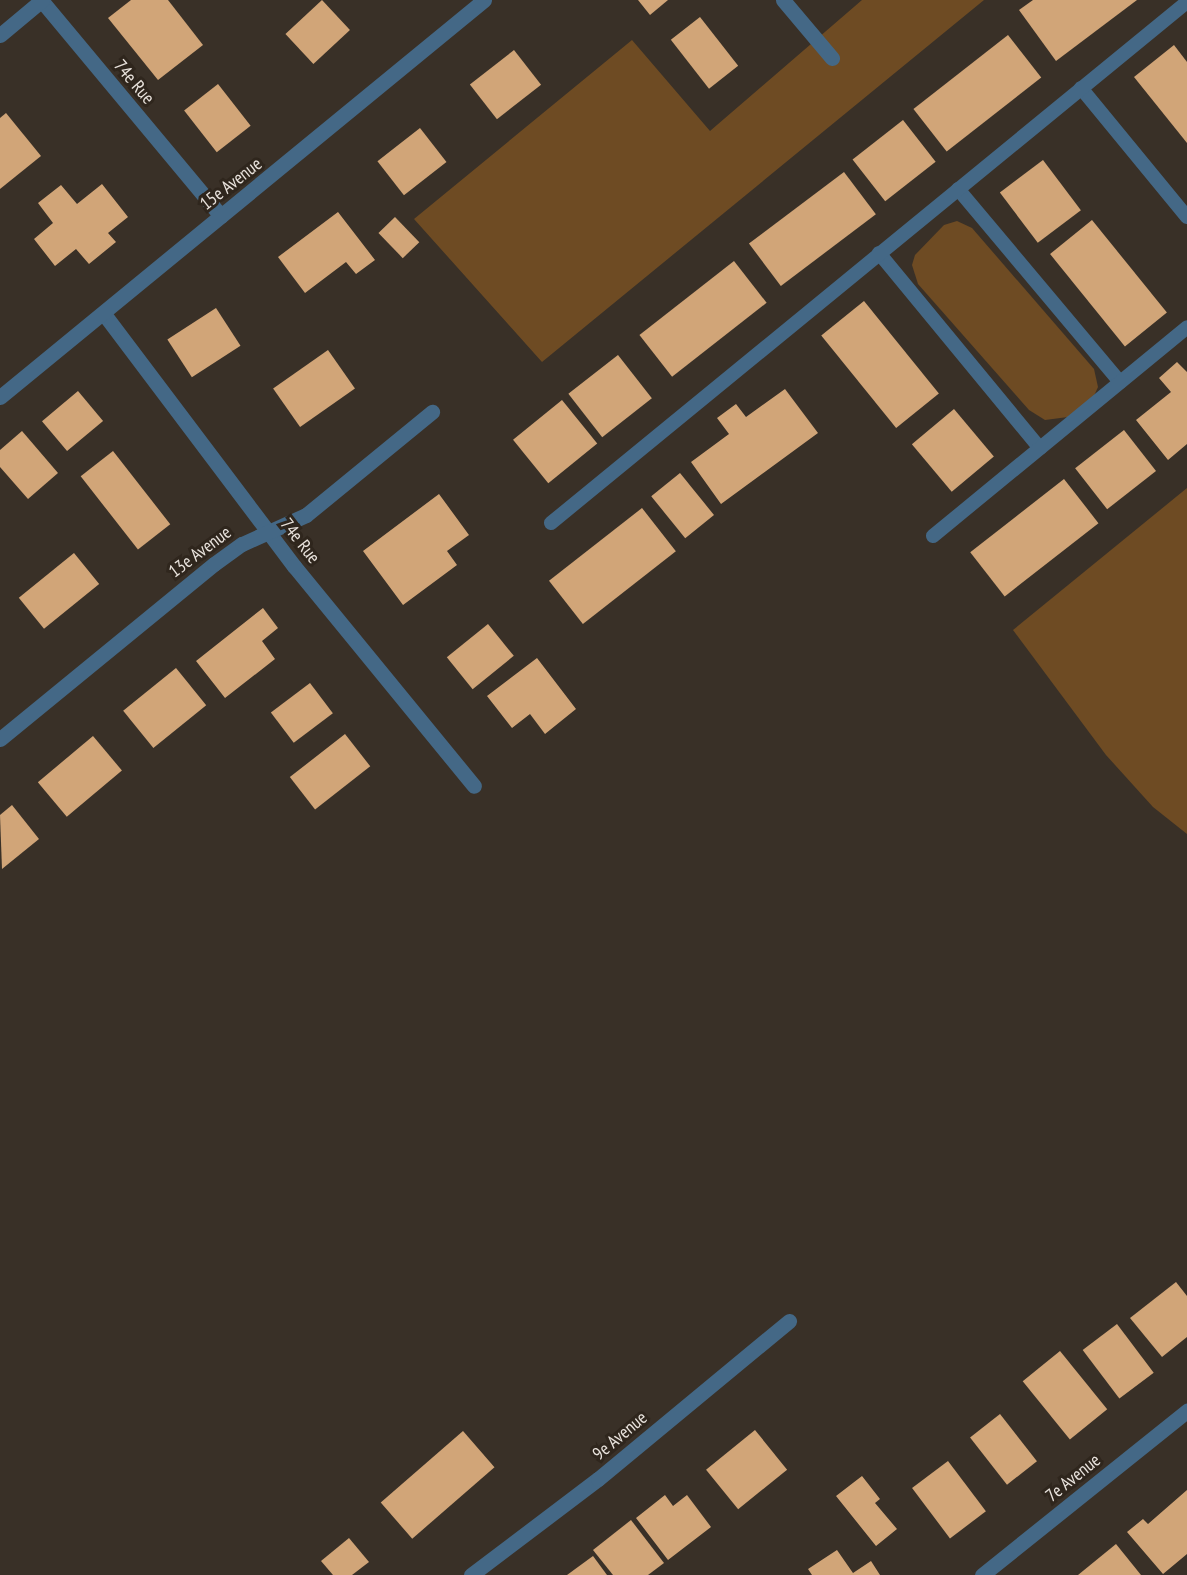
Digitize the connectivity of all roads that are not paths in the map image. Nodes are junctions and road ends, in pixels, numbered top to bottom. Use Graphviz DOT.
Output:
graph roads {
  1 [pos="42,0"];
  2 [pos="484,0"];
  3 [pos="783,0"];
  4 [pos="1187,2"];
  5 [pos="0,35"];
  6 [pos="832,58"];
  7 [pos="1081,88"];
  8 [pos="958,189"];
  9 [pos="221,216"];
  10 [pos="1187,217"];
  11 [pos="879,253"];
  12 [pos="104,314"];
  13 [pos="1187,327"];
  14 [pos="1120,382"];
  15 [pos="0,397"];
  16 [pos="432,412"];
  17 [pos="1040,448"];
  18 [pos="550,523"];
  19 [pos="268,532"];
  20 [pos="933,536"];
  21 [pos="0,739"];
  22 [pos="474,786"];
  23 [pos="789,1321"];
  24 [pos="1187,1411"];
  25 [pos="471,1575"];
  26 [pos="982,1575"];
  1 -- 5 [label="street"];
  1 -- 9 [label="street, 74e Rue"];
  2 -- 9 [label="street, 15e Avenue"];
  3 -- 6 [label="street"];
  4 -- 7 [label="lane"];
  7 -- 8 [label="lane"];
  7 -- 10 [label="lane"];
  8 -- 11 [label="lane"];
  8 -- 14 [label="lane"];
  9 -- 12 [label="street, 15e Avenue"];
  11 -- 17 [label="lane"];
  11 -- 18 [label="lane"];
  12 -- 15 [label="street, 15e Avenue"];
  12 -- 19 [label="street, 74e Rue"];
  13 -- 14 [label="lane"];
  14 -- 17 [label="lane"];
  16 -- 19 [label="street, 13e Avenue"];
  17 -- 20 [label="lane"];
  19 -- 21 [label="street, 13e Avenue"];
  19 -- 22 [label="street, 74e Rue"];
  23 -- 25 [label="street, 9e Avenue"];
  24 -- 26 [label="street, 7e Avenue"];
}
